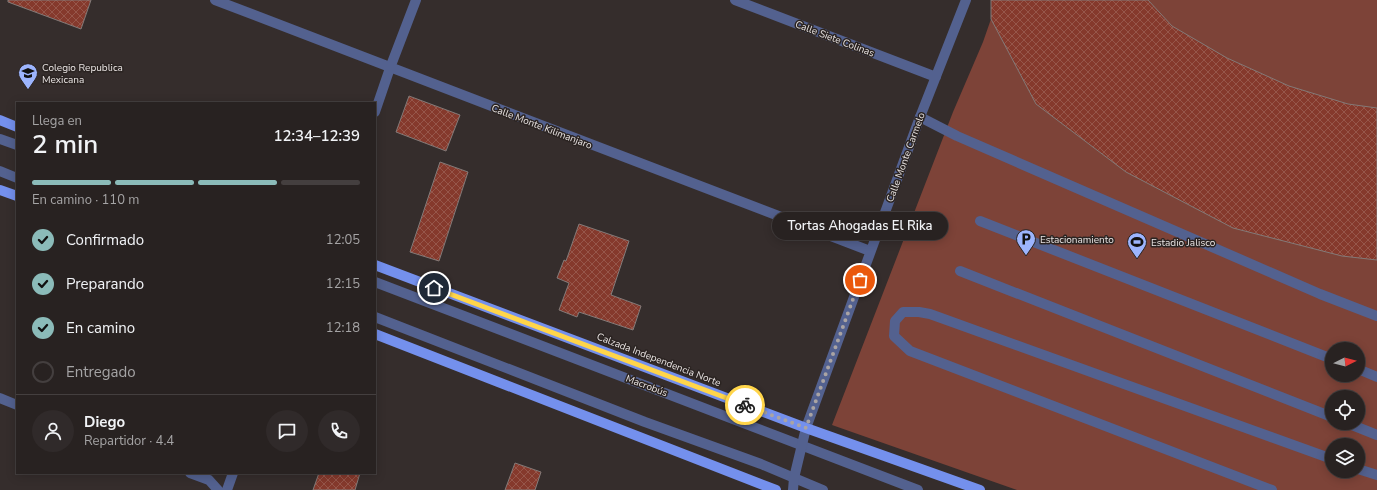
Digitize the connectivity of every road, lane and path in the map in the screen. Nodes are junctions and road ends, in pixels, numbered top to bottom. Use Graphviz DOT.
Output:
graph roads {
  1 [pos="215,0"];
  2 [pos="416,0"];
  3 [pos="735,0"];
  4 [pos="966,0"];
  5 [pos="390,68"];
  6 [pos="936,77"];
  7 [pos="376,109"];
  8 [pos="920,116"];
  9 [pos="0,120"];
  10 [pos="16,127"];
  11 [pos="0,139"];
  12 [pos="16,145"];
  13 [pos="0,171"];
  14 [pos="16,178"];
  15 [pos="0,190"];
  16 [pos="16,196"];
  17 [pos="980,221"];
  18 [pos="870,251"];
  19 [pos="376,265"];
  20 [pos="960,270"];
  21 [pos="376,282"];
  22 [pos="1377,316"];
  23 [pos="376,317"];
  24 [pos="376,334"];
  25 [pos="1325,356"];
  26 [pos="1365,372"];
  27 [pos="1377,377"];
  28 [pos="0,398"];
  29 [pos="16,405"];
  30 [pos="1325,414"];
  31 [pos="806,428"];
  32 [pos="1364,430"];
  33 [pos="1377,435"];
  34 [pos="801,444"];
  35 [pos="1325,456"];
  36 [pos="1365,471"];
  37 [pos="193,474"];
  38 [pos="233,474"];
  39 [pos="1377,475"];
  40 [pos="794,478"];
  41 [pos="218,490"];
  42 [pos="227,490"];
  43 [pos="776,490"];
  44 [pos="793,490"];
  45 [pos="823,490"];
  46 [pos="918,490"];
  47 [pos="980,490"];
  48 [pos="1272,490"];
  1 -- 5 [label="street, Calle Monte Kilimanjaro"];
  2 -- 5 [label="street"];
  3 -- 6 [label="street, Calle Siete Colinas"];
  4 -- 6 [label="street, Calle Monte Carmelo"];
  5 -- 7 [label="street"];
  5 -- 18 [label="street, Calle Monte Kilimanjaro"];
  6 -- 8 [label="street, Calle Monte Carmelo"];
  8 -- 18 [label="street, Calle Monte Carmelo"];
  8 -- 22 [label="street"];
  9 -- 10 [label="main road"];
  11 -- 12 [label="street"];
  13 -- 14 [label="street"];
  15 -- 16 [label="main road"];
  17 -- 25 [label="street"];
  18 -- 31 [label="street, Calle Monte Carmelo"];
  19 -- 31 [label="main road, Calzada Independencia Norte"];
  20 -- 30 [label="street"];
  21 -- 34 [label="street, Macrobús"];
  23 -- 40 [label="street"];
  24 -- 43 [label="main road"];
  26 -- 27 [label="street"];
  28 -- 29 [label="street"];
  31 -- 34 [label="street, Calle Monte Carmelo"];
  31 -- 47 [label="main road, Calzada Independencia Norte"];
  32 -- 33 [label="street"];
  34 -- 40 [label="street, Calle Monte Carmelo"];
  34 -- 46 [label="street, Macrobús"];
  35 -- 48 [label="street"];
  36 -- 39 [label="street"];
  37 -- 41 [label="street"];
  38 -- 42 [label="street"];
  40 -- 44 [label="street, Calle Monte Carmelo"];
  40 -- 45 [label="street"];
}
